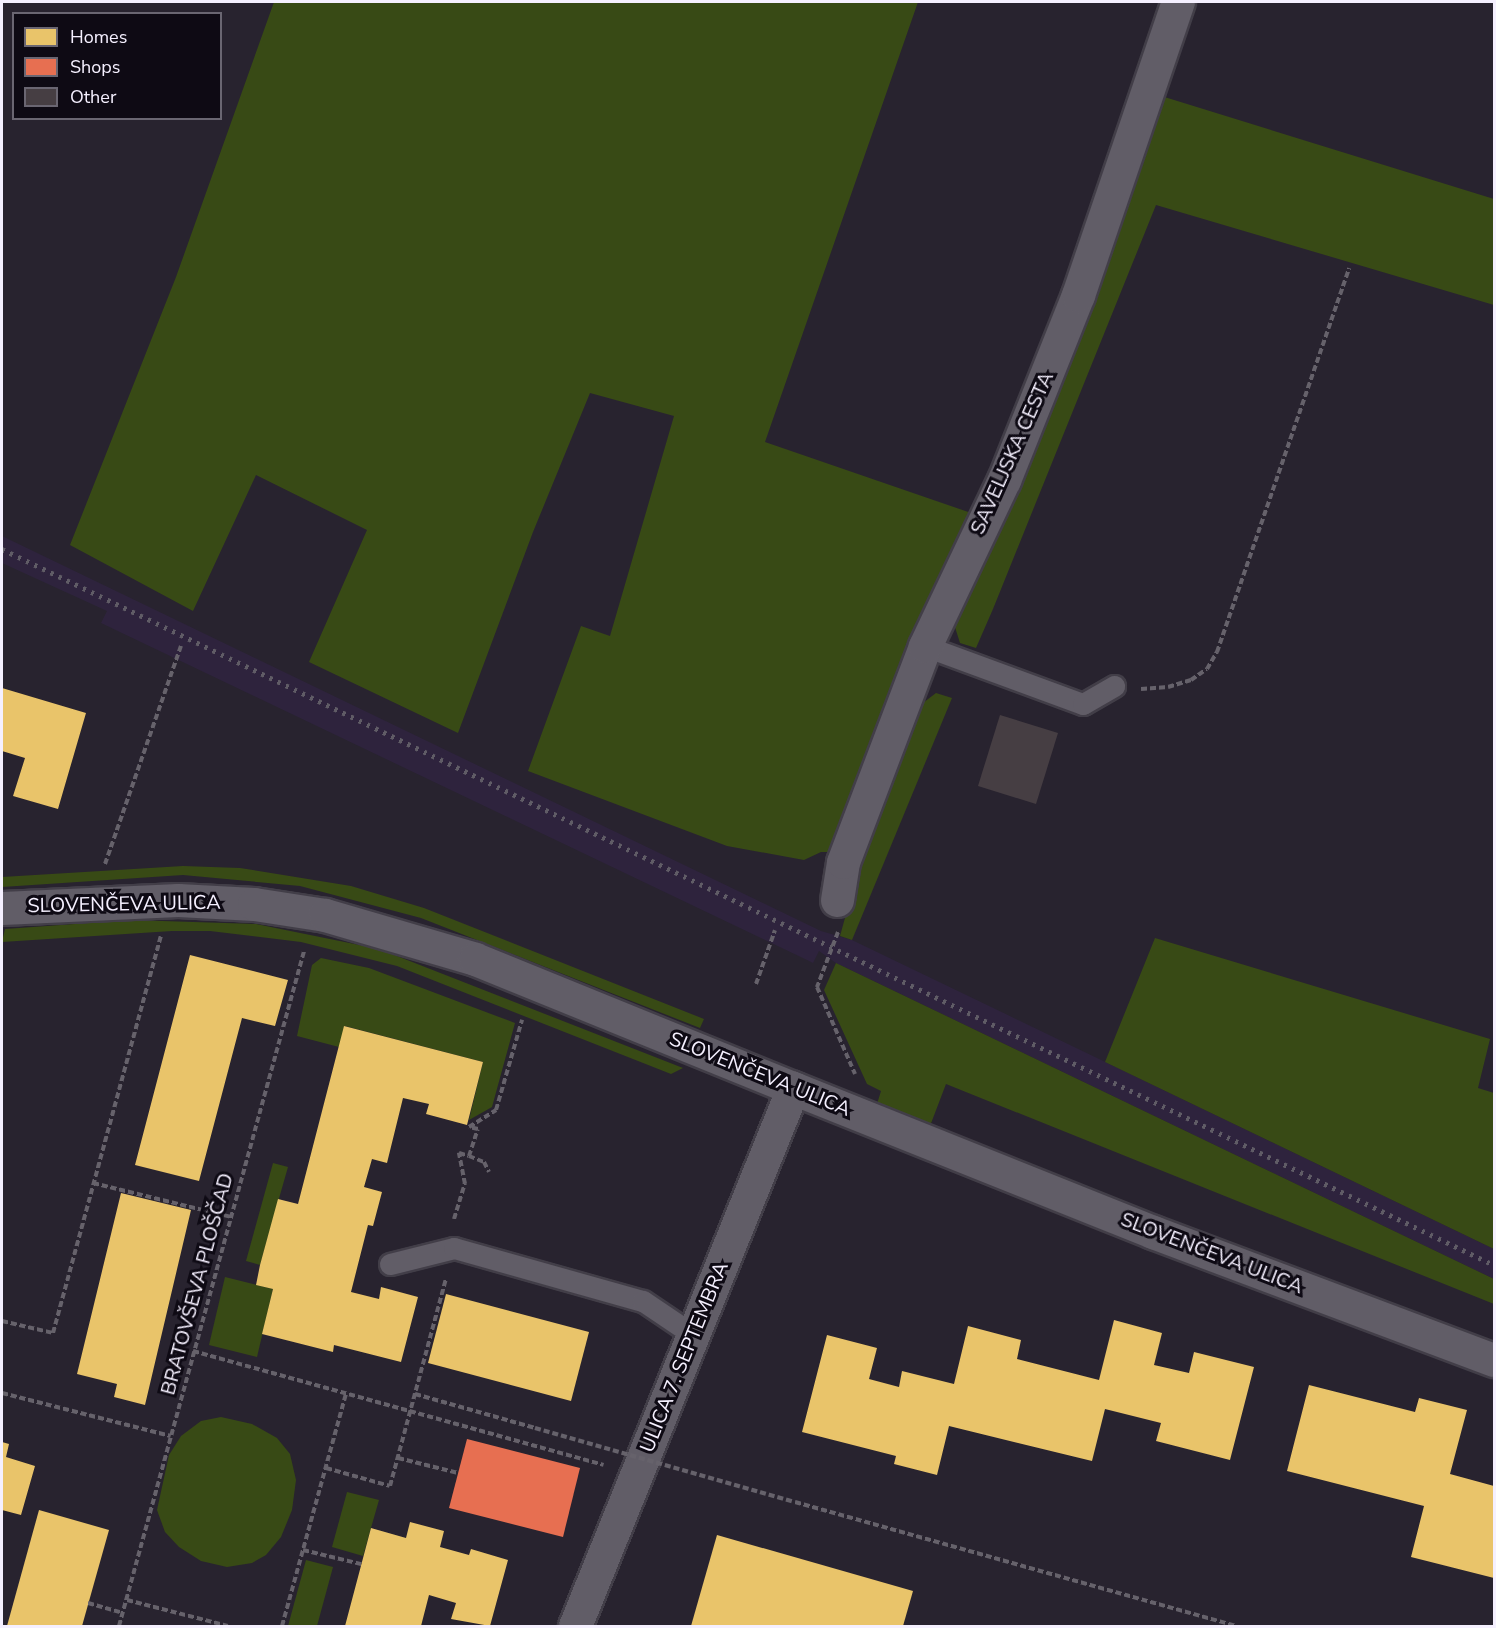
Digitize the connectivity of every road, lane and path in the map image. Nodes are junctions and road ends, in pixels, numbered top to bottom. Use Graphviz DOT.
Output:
graph roads {
  1 [pos="1178,2"];
  2 [pos="1349,268"];
  3 [pos="181,646"];
  4 [pos="925,646"];
  5 [pos="1114,686"];
  6 [pos="105,864"];
  7 [pos="837,900"];
  8 [pos="2,908"];
  9 [pos="775,930"];
  10 [pos="161,934"];
  11 [pos="304,951"];
  12 [pos="756,984"];
  13 [pos="522,1020"];
  14 [pos="793,1088"];
  15 [pos="861,1116"];
  16 [pos="470,1156"];
  17 [pos="489,1172"];
  18 [pos="93,1183"];
  19 [pos="231,1217"];
  20 [pos="449,1248"];
  21 [pos="390,1264"];
  22 [pos="2,1321"];
  23 [pos="692,1334"];
  24 [pos="193,1351"];
  25 [pos="1494,1360"];
  26 [pos="2,1393"];
  27 [pos="346,1394"];
  28 [pos="415,1394"];
  29 [pos="410,1412"];
  30 [pos="171,1436"];
  31 [pos="398,1458"];
  32 [pos="326,1467"];
  33 [pos="458,1473"];
  34 [pos="636,1474"];
  35 [pos="303,1551"];
  36 [pos="362,1564"];
  37 [pos="127,1600"];
  38 [pos="88,1604"];
  39 [pos="123,1613"];
  40 [pos="216,1625"];
  41 [pos="119,1626"];
  42 [pos="228,1626"];
  43 [pos="282,1626"];
  44 [pos="575,1626"];
  45 [pos="1236,1626"];
  1 -- 4 [label="street, SAVELJSKA CESTA"];
  2 -- 5 [label="path"];
  3 -- 6 [label="path"];
  4 -- 5 [label="lane"];
  4 -- 7 [label="street, SAVELJSKA CESTA"];
  7 -- 15 [label="path"];
  8 -- 14 [label="street, SLOVENČEVA ULICA"];
  9 -- 12 [label="path"];
  10 -- 18 [label="path"];
  11 -- 19 [label="path, BRATOVŠEVA PLOŠČAD"];
  13 -- 16 [label="path"];
  14 -- 15 [label="street, SLOVENČEVA ULICA"];
  14 -- 23 [label="street, ULICA 7. SEPTEMBRA"];
  15 -- 25 [label="street, SLOVENČEVA ULICA"];
  16 -- 17 [label="path"];
  16 -- 20 [label="path"];
  18 -- 19 [label="path"];
  18 -- 22 [label="path"];
  19 -- 24 [label="path, BRATOVŠEVA PLOŠČAD"];
  20 -- 21 [label="lane"];
  20 -- 23 [label="lane"];
  20 -- 28 [label="path"];
  23 -- 34 [label="street, ULICA 7. SEPTEMBRA"];
  24 -- 27 [label="path"];
  24 -- 30 [label="path, BRATOVŠEVA PLOŠČAD"];
  26 -- 30 [label="path"];
  27 -- 29 [label="path"];
  27 -- 32 [label="path"];
  28 -- 29 [label="path"];
  28 -- 45 [label="path, bridge"];
  29 -- 31 [label="path"];
  29 -- 34 [label="path"];
  30 -- 37 [label="path, BRATOVŠEVA PLOŠČAD"];
  31 -- 32 [label="path"];
  31 -- 33 [label="path"];
  32 -- 35 [label="path"];
  34 -- 44 [label="street, ULICA 7. SEPTEMBRA"];
  35 -- 36 [label="path"];
  35 -- 43 [label="path"];
  37 -- 39 [label="path, BRATOVŠEVA PLOŠČAD"];
  37 -- 40 [label="path"];
  38 -- 39 [label="path"];
  39 -- 41 [label="path, BRATOVŠEVA PLOŠČAD"];
  40 -- 42 [label="path"];
}
